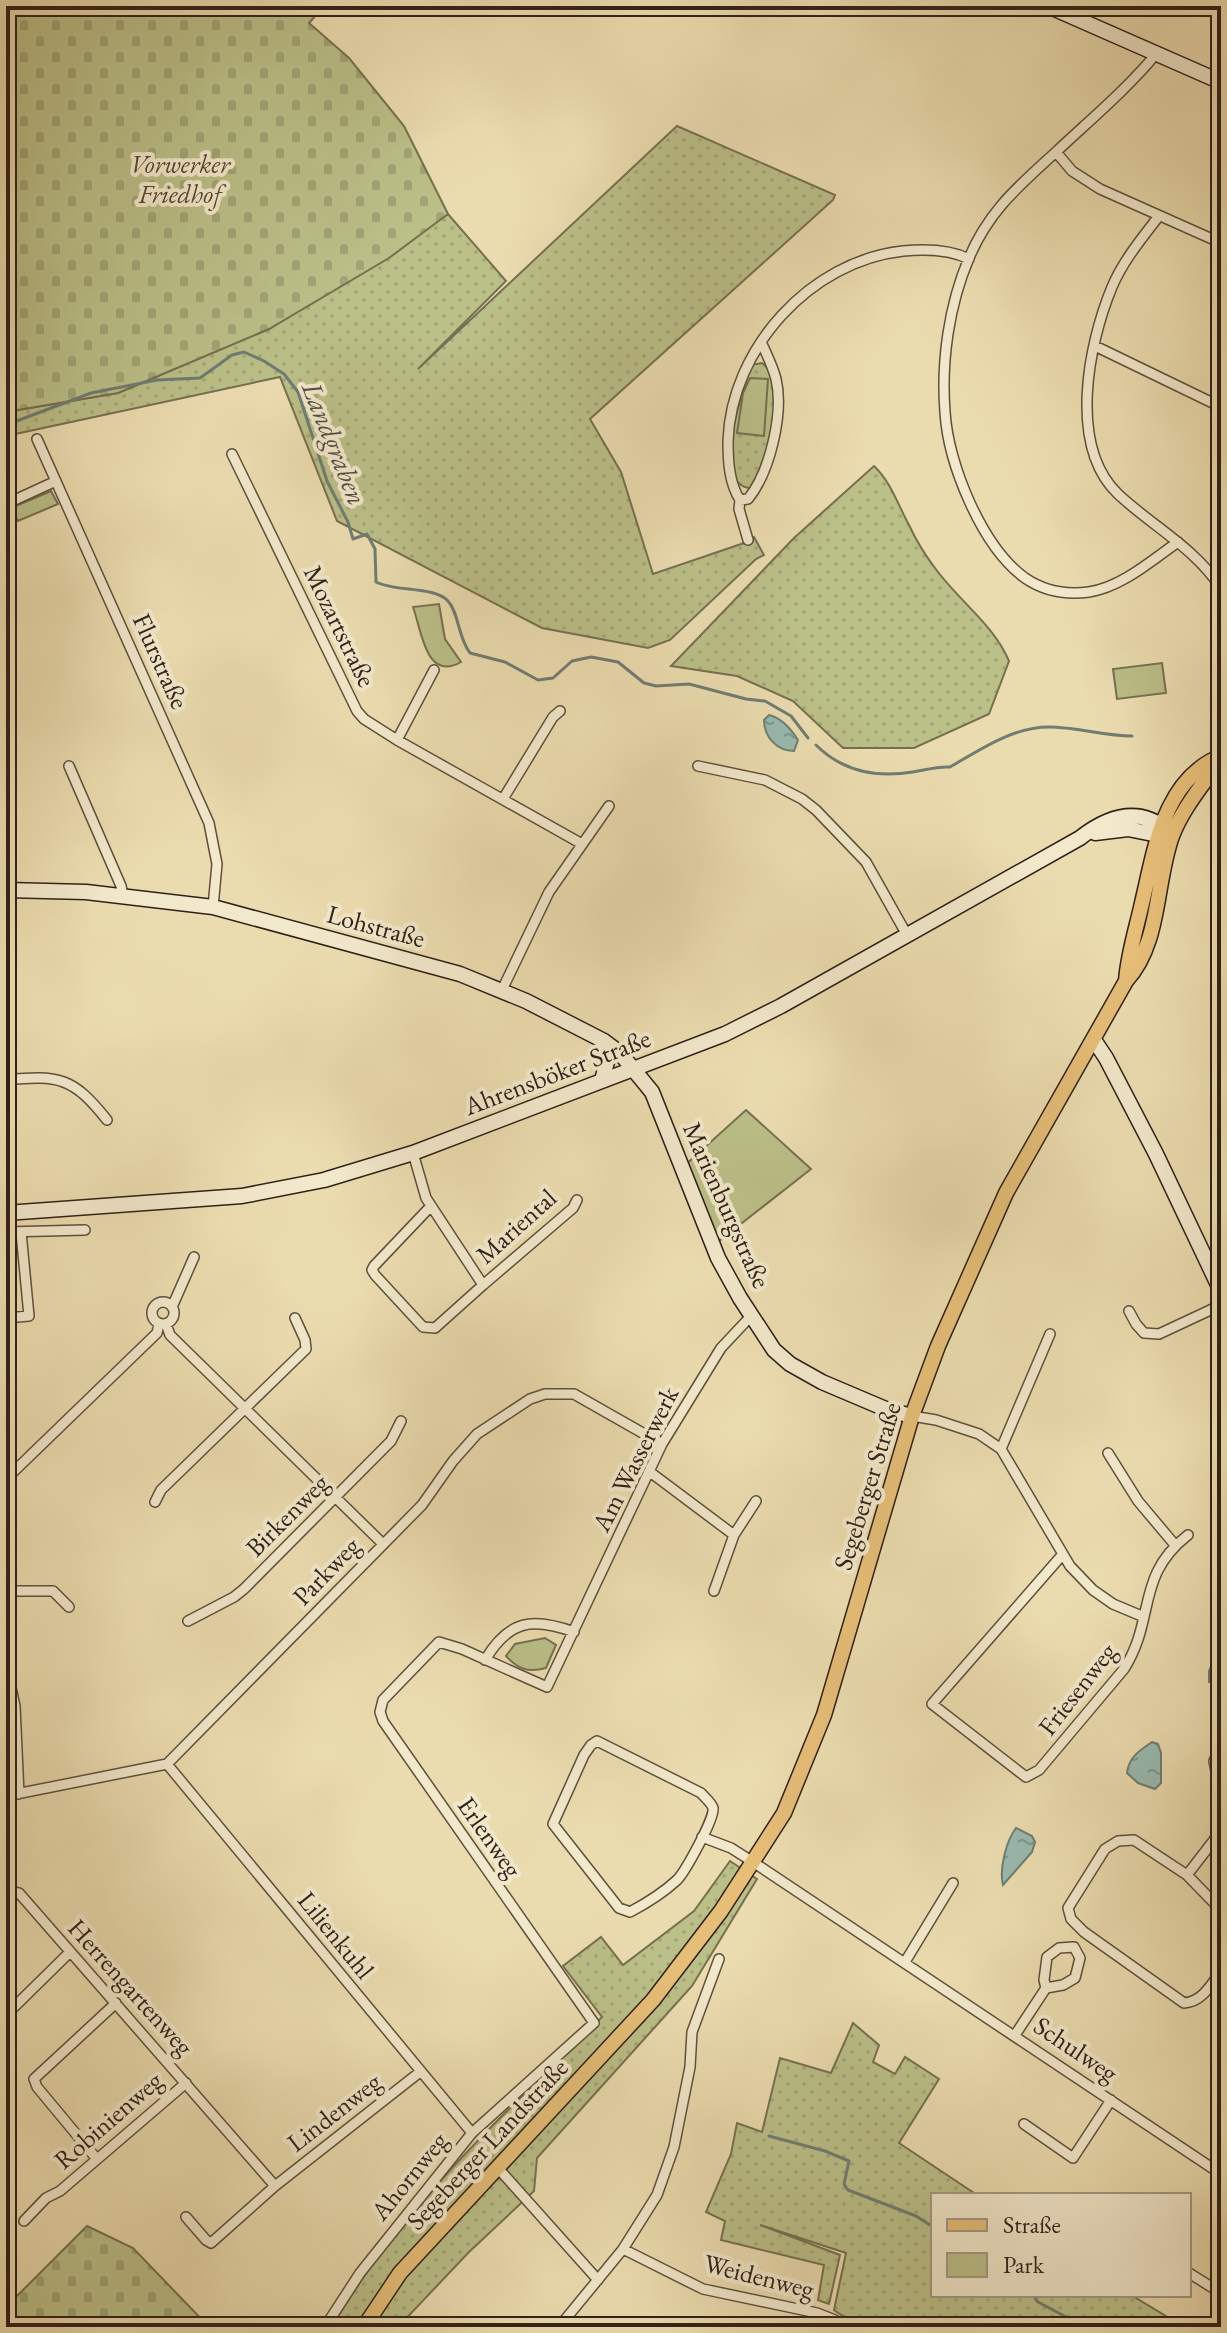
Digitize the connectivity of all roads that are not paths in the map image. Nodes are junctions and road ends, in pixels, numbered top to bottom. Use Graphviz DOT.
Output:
graph roads {
  1 [pos="1048,6"];
  2 [pos="1156,54"];
  3 [pos="1221,82"];
  4 [pos="1056,152"];
  5 [pos="1159,216"];
  6 [pos="1221,243"];
  7 [pos="969,259"];
  8 [pos="762,344"];
  9 [pos="1095,346"];
  10 [pos="1221,407"];
  11 [pos="37,439"];
  12 [pos="232,454"];
  13 [pos="56,481"];
  14 [pos="740,500"];
  15 [pos="6,504"];
  16 [pos="748,540"];
  17 [pos="1178,542"];
  18 [pos="1217,575"];
  19 [pos="1221,588"];
  20 [pos="434,670"];
  21 [pos="560,711"];
  22 [pos="397,740"];
  23 [pos="1221,757"];
  24 [pos="69,766"];
  25 [pos="698,766"];
  26 [pos="503,799"];
  27 [pos="609,806"];
  28 [pos="1164,832"];
  29 [pos="582,844"];
  30 [pos="6,890"];
  31 [pos="123,896"];
  32 [pos="213,907"];
  33 [pos="907,935"];
  34 [pos="502,990"];
  35 [pos="1094,1040"];
  36 [pos="604,1041"];
  37 [pos="634,1069"];
  38 [pos="6,1080"];
  39 [pos="602,1080"];
  40 [pos="107,1120"];
  41 [pos="413,1153"];
  42 [pos="577,1200"];
  43 [pos="431,1206"];
  44 [pos="6,1213"];
  45 [pos="85,1230"];
  46 [pos="6,1232"];
  47 [pos="21,1232"];
  48 [pos="194,1257"];
  49 [pos="1218,1273"];
  50 [pos="483,1285"];
  51 [pos="1221,1291"];
  52 [pos="1221,1305"];
  53 [pos="172,1307"];
  54 [pos="1129,1311"];
  55 [pos="751,1316"];
  56 [pos="6,1318"];
  57 [pos="295,1318"];
  58 [pos="162,1324"];
  59 [pos="1050,1334"];
  60 [pos="245,1407"];
  61 [pos="912,1416"];
  62 [pos="401,1421"];
  63 [pos="662,1444"];
  64 [pos="1001,1449"];
  65 [pos="1108,1453"];
  66 [pos="650,1472"];
  67 [pos="6,1479"];
  68 [pos="336,1497"];
  69 [pos="756,1501"];
  70 [pos="155,1502"];
  71 [pos="734,1535"];
  72 [pos="1188,1535"];
  73 [pos="383,1544"];
  74 [pos="1175,1545"];
  75 [pos="1063,1554"];
  76 [pos="6,1591"];
  77 [pos="714,1591"];
  78 [pos="69,1607"];
  79 [pos="1144,1617"];
  80 [pos="188,1621"];
  81 [pos="574,1632"];
  82 [pos="485,1660"];
  83 [pos="6,1665"];
  84 [pos="547,1687"];
  85 [pos="1221,1747"];
  86 [pos="167,1764"];
  87 [pos="19,1794"];
  88 [pos="1221,1795"];
  89 [pos="6,1796"];
  90 [pos="1221,1831"];
  91 [pos="702,1837"];
  92 [pos="753,1862"];
  93 [pos="1187,1875"];
  94 [pos="953,1883"];
  95 [pos="6,1897"];
  96 [pos="1221,1910"];
  97 [pos="1084,1932"];
  98 [pos="1074,1947"];
  99 [pos="70,1952"];
  100 [pos="719,1959"];
  101 [pos="905,1962"];
  102 [pos="1221,1971"];
  103 [pos="1046,1988"];
  104 [pos="653,2000"];
  105 [pos="116,2003"];
  106 [pos="6,2015"];
  107 [pos="1015,2035"];
  108 [pos="420,2072"];
  109 [pos="186,2083"];
  110 [pos="1111,2100"];
  111 [pos="219,2122"];
  112 [pos="1024,2124"];
  113 [pos="472,2133"];
  114 [pos="96,2158"];
  115 [pos="497,2167"];
  116 [pos="1221,2174"];
  117 [pos="275,2186"];
  118 [pos="186,2217"];
  119 [pos="24,2221"];
  120 [pos="623,2249"];
  121 [pos="1191,2274"];
  122 [pos="598,2280"];
  123 [pos="1221,2293"];
  124 [pos="325,2327"];
  125 [pos="364,2327"];
  126 [pos="559,2327"];
  127 [pos="837,2327"];
  1 -- 2 [label="main road"];
  2 -- 3 [label="main road"];
  2 -- 4 [label="street"];
  4 -- 5 [label="street"];
  4 -- 7 [label="street"];
  5 -- 6 [label="street"];
  5 -- 9 [label="street"];
  7 -- 8 [label="street"];
  7 -- 17 [label="street"];
  8 -- 14 [label="street"];
  8 -- 14 [label="street"];
  9 -- 10 [label="street"];
  9 -- 17 [label="street"];
  11 -- 13 [label="street, Flurstraße"];
  12 -- 22 [label="street, Mozartstraße"];
  13 -- 15 [label="street"];
  13 -- 32 [label="street, Flurstraße"];
  14 -- 16 [label="street"];
  17 -- 18 [label="street"];
  18 -- 19 [label="street"];
  20 -- 22 [label="street"];
  21 -- 26 [label="street"];
  22 -- 26 [label="street, Mozartstraße"];
  23 -- 28 [label="main road, Segeberger Straße"];
  24 -- 31 [label="street"];
  25 -- 33 [label="street"];
  26 -- 29 [label="street, Mozartstraße"];
  27 -- 29 [label="street"];
  28 -- 33 [label="main road, Ahrensböker Straße"];
  28 -- 35 [label="main road, Segeberger Straße"];
  29 -- 34 [label="street"];
  30 -- 31 [label="main road, Lohstraße"];
  31 -- 32 [label="main road, Lohstraße"];
  32 -- 34 [label="main road, Lohstraße"];
  33 -- 37 [label="main road, Ahrensböker Straße"];
  34 -- 36 [label="main road, Lohstraße"];
  35 -- 49 [label="main road"];
  35 -- 61 [label="main road, Segeberger Straße"];
  36 -- 37 [label="main road, Lohstraße"];
  36 -- 39 [label="main road"];
  37 -- 39 [label="main road, Ahrensböker Straße"];
  37 -- 55 [label="main road, Marienburgstraße"];
  38 -- 40 [label="street"];
  39 -- 41 [label="main road, Ahrensböker Straße"];
  41 -- 43 [label="street, Mariental"];
  41 -- 44 [label="main road, Ahrensböker Straße"];
  42 -- 50 [label="street, Mariental"];
  43 -- 50 [label="street, Mariental"];
  43 -- 50 [label="street, Mariental"];
  45 -- 47 [label="street"];
  46 -- 47 [label="street"];
  47 -- 56 [label="street"];
  48 -- 53 [label="street"];
  49 -- 51 [label="main road"];
  52 -- 54 [label="street"];
  53 -- 58 [label="street"];
  53 -- 58 [label="street"];
  55 -- 61 [label="main road, Marienburgstraße"];
  55 -- 63 [label="street, Am Wasserwerk"];
  57 -- 60 [label="street"];
  58 -- 60 [label="street"];
  58 -- 67 [label="street"];
  59 -- 64 [label="street"];
  60 -- 68 [label="street"];
  60 -- 70 [label="street"];
  61 -- 64 [label="street"];
  61 -- 92 [label="main road, Segeberger Straße"];
  62 -- 68 [label="street, Birkenweg"];
  63 -- 66 [label="street, Am Wasserwerk"];
  63 -- 73 [label="street, Parkweg"];
  64 -- 75 [label="street"];
  65 -- 74 [label="street"];
  66 -- 71 [label="street"];
  66 -- 81 [label="street, Am Wasserwerk"];
  68 -- 73 [label="street"];
  68 -- 80 [label="street, Birkenweg"];
  69 -- 71 [label="street"];
  71 -- 77 [label="street"];
  72 -- 74 [label="street, Friesenweg"];
  73 -- 86 [label="street, Parkweg"];
  74 -- 79 [label="street, Friesenweg"];
  75 -- 79 [label="street"];
  75 -- 79 [label="street, Friesenweg"];
  76 -- 78 [label="street"];
  81 -- 82 [label="street"];
  81 -- 84 [label="street, Am Wasserwerk"];
  82 -- 84 [label="street, Erlenweg"];
  82 -- 113 [label="street, Erlenweg"];
  83 -- 87 [label="street"];
  85 -- 88 [label="street"];
  86 -- 87 [label="street"];
  86 -- 108 [label="street, Lilienkuhl"];
  87 -- 89 [label="street"];
  90 -- 93 [label="street"];
  91 -- 91 [label="street"];
  91 -- 92 [label="street, Schulweg"];
  92 -- 101 [label="street, Schulweg"];
  92 -- 104 [label="main road, Segeberger Straße"];
  93 -- 96 [label="street"];
  93 -- 97 [label="street"];
  94 -- 101 [label="street"];
  95 -- 99 [label="street, Herrengartenweg"];
  97 -- 98 [label="street"];
  97 -- 102 [label="street"];
  98 -- 103 [label="street"];
  98 -- 103 [label="street"];
  99 -- 105 [label="street, Herrengartenweg"];
  99 -- 106 [label="street"];
  100 -- 120 [label="street"];
  101 -- 107 [label="street, Schulweg"];
  103 -- 107 [label="street"];
  104 -- 115 [label="main road, Segeberger Landstraße"];
  105 -- 109 [label="street, Herrengartenweg"];
  105 -- 114 [label="street"];
  107 -- 110 [label="street, Schulweg"];
  108 -- 113 [label="street, Lilienkuhl"];
  108 -- 117 [label="street, Lindenweg"];
  109 -- 111 [label="street, Herrengartenweg"];
  109 -- 114 [label="street, Robinienweg"];
  110 -- 112 [label="street"];
  110 -- 116 [label="street, Schulweg"];
  111 -- 117 [label="street, Lindenweg"];
  113 -- 124 [label="street, Ahornweg"];
  114 -- 119 [label="street, Robinienweg"];
  115 -- 122 [label="street"];
  115 -- 125 [label="main road, Segeberger Landstraße"];
  117 -- 118 [label="street, Lindenweg"];
  120 -- 122 [label="street"];
  120 -- 127 [label="street, Weidenweg"];
  121 -- 123 [label="street"];
  122 -- 126 [label="street"];
}
